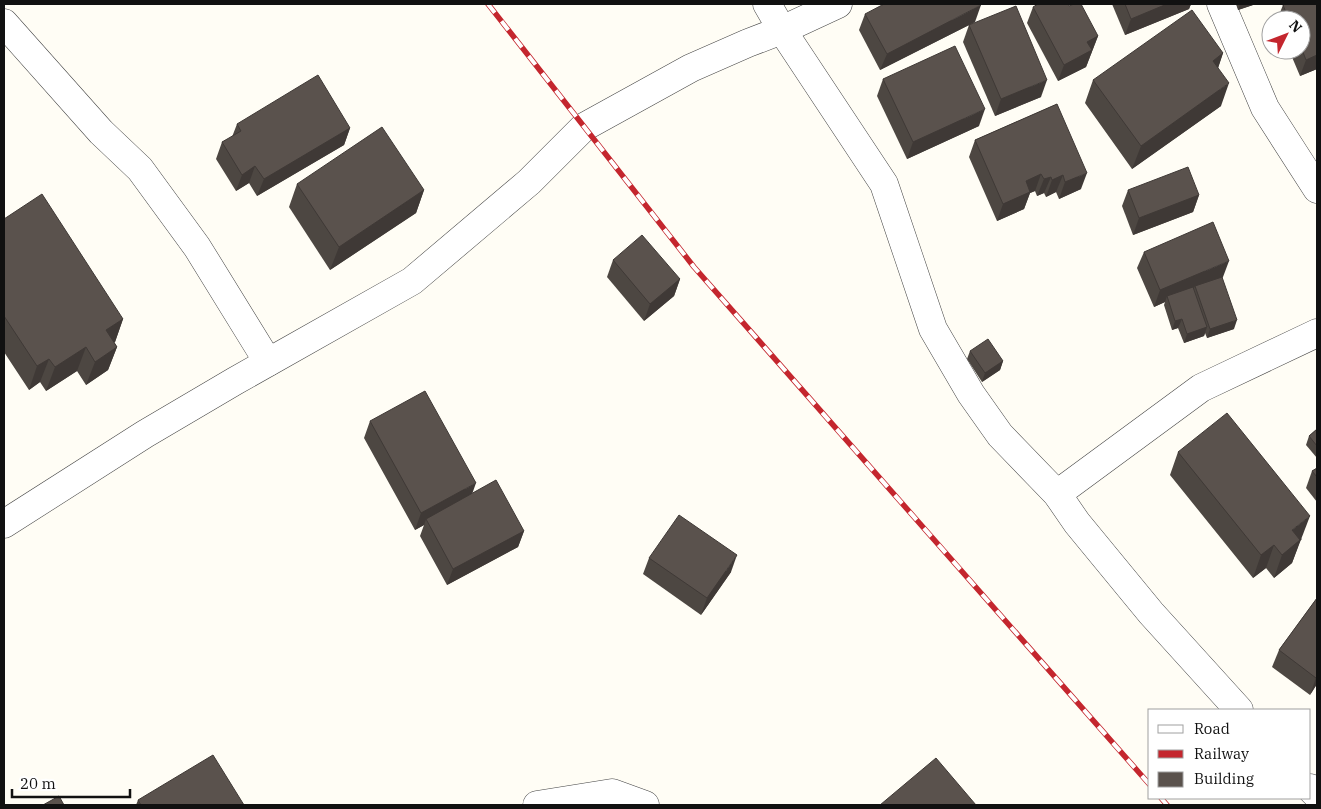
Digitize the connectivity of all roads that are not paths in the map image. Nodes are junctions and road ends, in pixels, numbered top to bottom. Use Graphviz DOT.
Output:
graph roads {
  1 [pos="767,4"];
  2 [pos="838,4"];
  3 [pos="1221,4"];
  4 [pos="4,23"];
  5 [pos="782,30"];
  6 [pos="1317,189"];
  7 [pos="1317,333"];
  8 [pos="268,362"];
  9 [pos="1057,494"];
  10 [pos="4,524"];
  11 [pos="1238,709"];
  12 [pos="536,805"];
  13 [pos="645,805"];
  1 -- 5 [label="street"];
  2 -- 5 [label="street"];
  3 -- 6 [label="street"];
  4 -- 8 [label="street"];
  5 -- 8 [label="street"];
  5 -- 9 [label="street"];
  7 -- 9 [label="street"];
  8 -- 10 [label="street"];
  9 -- 11 [label="street"];
  12 -- 13 [label="street"];
}
